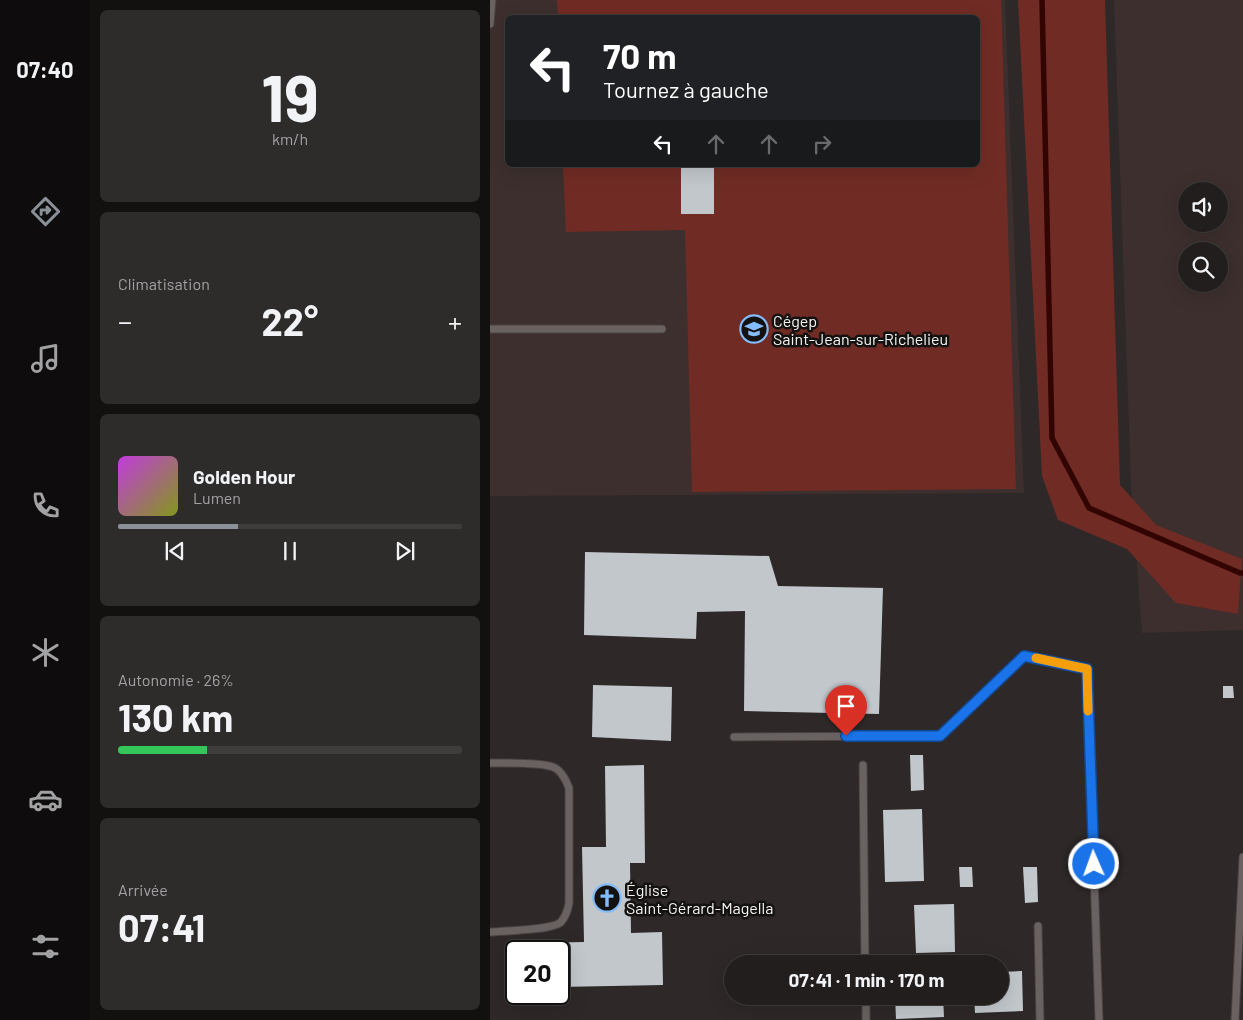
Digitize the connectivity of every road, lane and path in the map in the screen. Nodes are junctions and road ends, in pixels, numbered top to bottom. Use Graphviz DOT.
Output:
graph roads {
  1 [pos="492,0"];
  2 [pos="490,24"];
  3 [pos="662,328"];
  4 [pos="490,330"];
  5 [pos="734,737"];
  6 [pos="490,763"];
  7 [pos="863,765"];
  8 [pos="1243,857"];
  9 [pos="1038,926"];
  10 [pos="490,932"];
  11 [pos="865,955"];
  12 [pos="866,1005"];
  13 [pos="866,1020"];
  14 [pos="1040,1020"];
  15 [pos="1099,1020"];
  16 [pos="1235,1020"];
  1 -- 2 [label="lane"];
  3 -- 4 [label="lane"];
  5 -- 15 [label="lane"];
  6 -- 10 [label="lane"];
  7 -- 11 [label="lane"];
  8 -- 16 [label="lane"];
  9 -- 14 [label="lane"];
  12 -- 13 [label="lane"];
}
